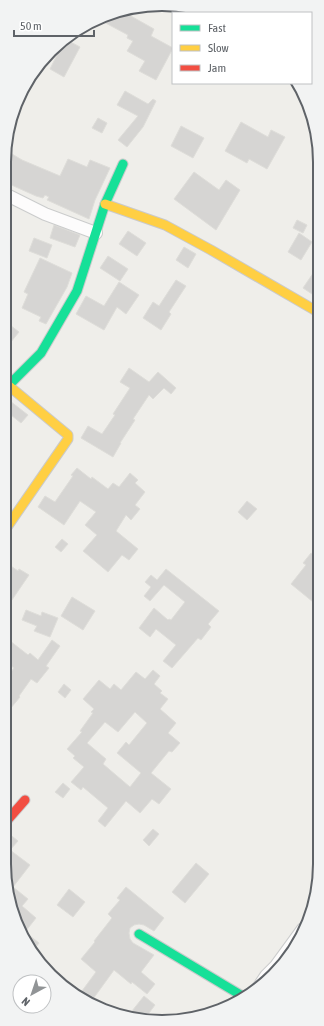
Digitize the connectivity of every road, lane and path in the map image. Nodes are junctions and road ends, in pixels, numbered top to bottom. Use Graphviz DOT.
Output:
graph roads {
  1 [pos="123,164"];
  2 [pos="11,197"];
  3 [pos="105,204"];
  4 [pos="96,233"];
  5 [pos="313,309"];
  6 [pos="11,384"];
  7 [pos="11,389"];
  8 [pos="11,521"];
  9 [pos="25,800"];
  10 [pos="11,816"];
  11 [pos="139,934"];
  12 [pos="239,994"];
  1 -- 3 [label="street"];
  2 -- 4 [label="street"];
  3 -- 4 [label="street"];
  3 -- 5 [label="street"];
  4 -- 6 [label="street"];
  7 -- 8 [label="street"];
  9 -- 10 [label="street"];
  11 -- 12 [label="street"];
}
